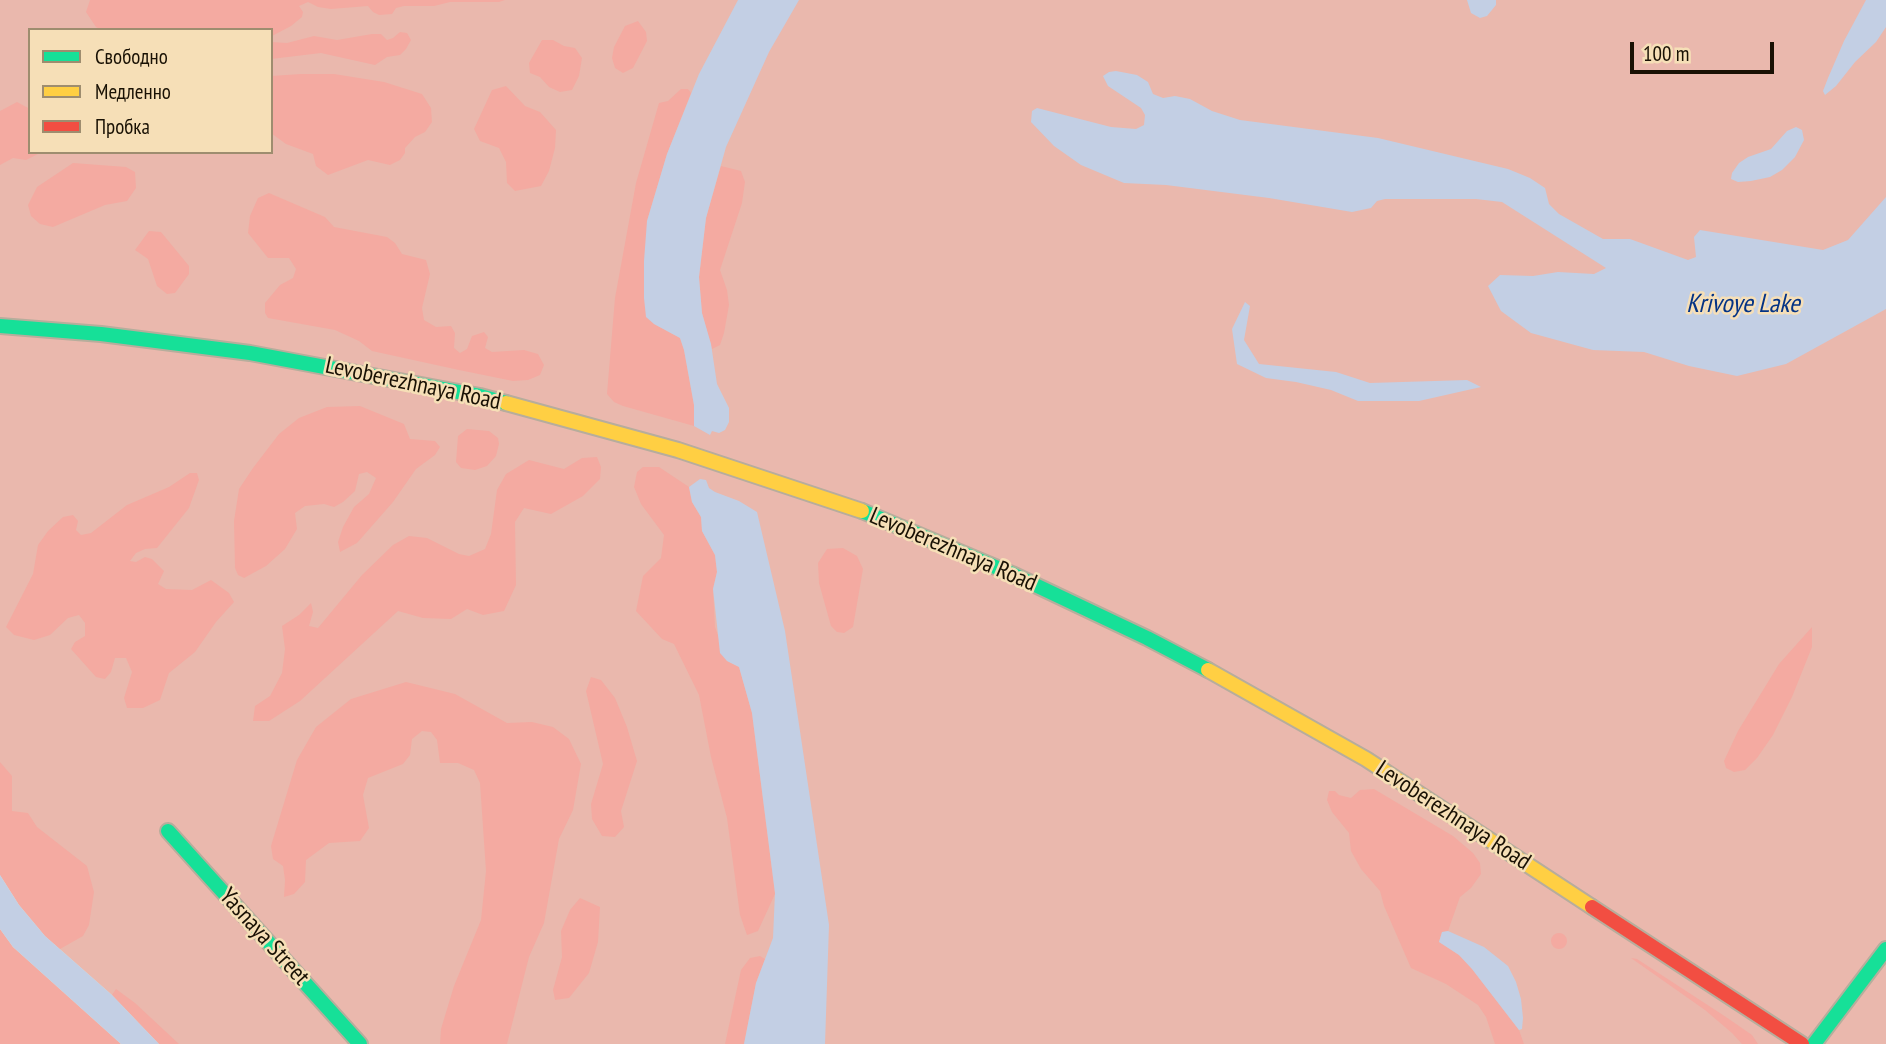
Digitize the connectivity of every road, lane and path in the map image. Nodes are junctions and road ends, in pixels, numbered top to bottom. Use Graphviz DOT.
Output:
graph roads {
  1 [pos="0,326"];
  2 [pos="168,831"];
  3 [pos="1886,949"];
  4 [pos="360,1044"];
  5 [pos="1802,1044"];
  6 [pos="1814,1044"];
  1 -- 5 [label="street, Levoberezhnaya Road"];
  2 -- 4 [label="street, Yasnaya Street"];
  3 -- 6 [label="street"];
}
